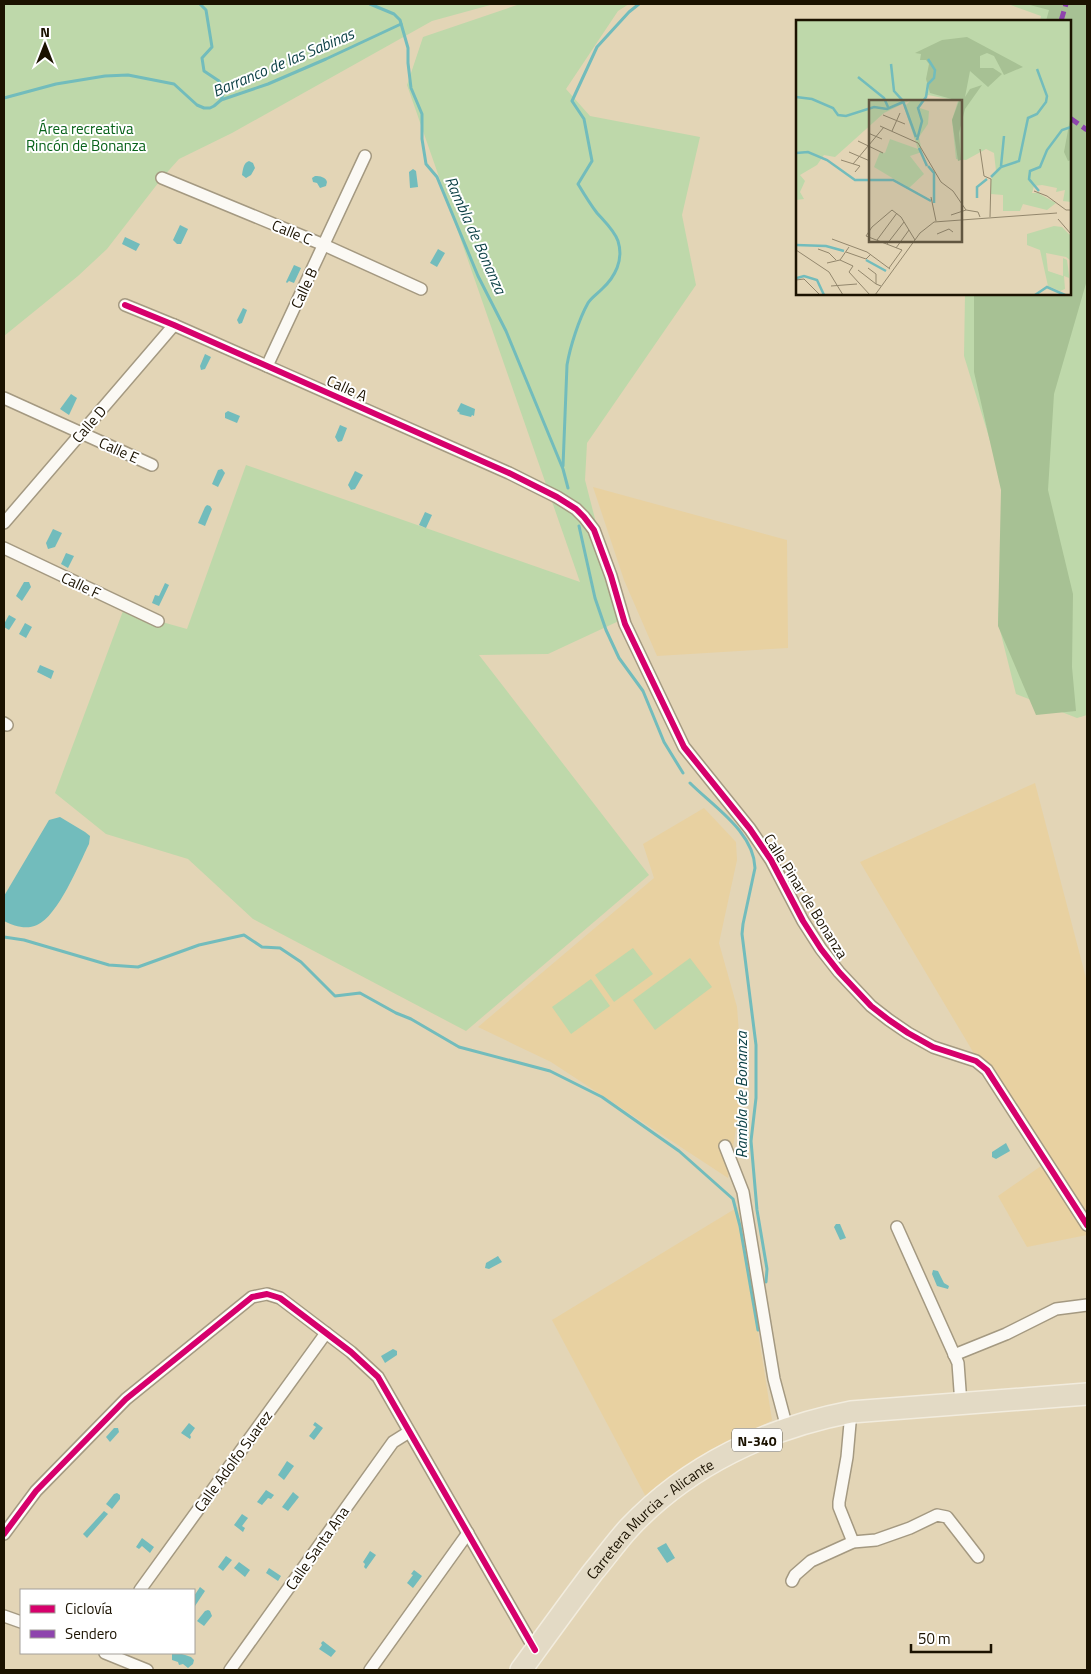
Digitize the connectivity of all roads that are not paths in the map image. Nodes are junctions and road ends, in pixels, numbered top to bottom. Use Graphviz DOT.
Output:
graph roads {
  1 [pos="365,156"];
  2 [pos="162,178"];
  3 [pos="324,245"];
  4 [pos="421,289"];
  5 [pos="126,305"];
  6 [pos="174,325"];
  7 [pos="267,366"];
  8 [pos="4,398"];
  9 [pos="81,433"];
  10 [pos="152,465"];
  11 [pos="557,497"];
  12 [pos="4,523"];
  13 [pos="4,548"];
  14 [pos="158,621"];
  15 [pos="725,1146"];
  16 [pos="1087,1224"];
  17 [pos="897,1227"];
  18 [pos="1087,1306"];
  19 [pos="326,1333"];
  20 [pos="954,1355"];
  21 [pos="1087,1394"];
  22 [pos="960,1404"];
  23 [pos="851,1412"];
  24 [pos="787,1428"];
  25 [pos="409,1432"];
  26 [pos="468,1533"];
  27 [pos="4,1534"];
  28 [pos="853,1542"];
  29 [pos="978,1557"];
  30 [pos="792,1581"];
  31 [pos="141,1589"];
  32 [pos="4,1616"];
  33 [pos="20,1622"];
  34 [pos="535,1650"];
  35 [pos="107,1654"];
  36 [pos="146,1670"];
  37 [pos="230,1670"];
  38 [pos="370,1670"];
  39 [pos="521,1670"];
  1 -- 3 [label="street, Calle B"];
  2 -- 3 [label="street, Calle C"];
  3 -- 4 [label="street, Calle C"];
  3 -- 7 [label="street, Calle B"];
  5 -- 6 [label="street, Calle A"];
  6 -- 7 [label="street, Calle A"];
  6 -- 9 [label="street, Calle D"];
  7 -- 11 [label="street, Calle A"];
  8 -- 9 [label="street, Calle E"];
  9 -- 10 [label="street, Calle E"];
  9 -- 12 [label="street, Calle D"];
  11 -- 16 [label="street, Calle Pinar de Bonanza"];
  13 -- 14 [label="street, Calle F"];
  15 -- 24 [label="street"];
  17 -- 20 [label="street"];
  18 -- 20 [label="street"];
  19 -- 25 [label="street"];
  19 -- 27 [label="street"];
  19 -- 31 [label="street, Calle Adolfo Suarez"];
  20 -- 22 [label="street"];
  21 -- 22 [label="highway, Carretera Murcia - Alicante / N-340"];
  22 -- 23 [label="highway, Carretera Murcia - Alicante / N-340"];
  23 -- 24 [label="highway, Carretera Murcia - Alicante / N-340"];
  23 -- 28 [label="street"];
  24 -- 34 [label="highway, Carretera Murcia - Alicante / N-340"];
  25 -- 26 [label="street"];
  25 -- 37 [label="street, Calle Santa Ana"];
  26 -- 34 [label="street"];
  26 -- 38 [label="street"];
  28 -- 29 [label="street"];
  28 -- 30 [label="street"];
  32 -- 33 [label="street"];
  34 -- 39 [label="highway, Carretera Murcia - Alicante / N-340"];
  35 -- 36 [label="street"];
}
